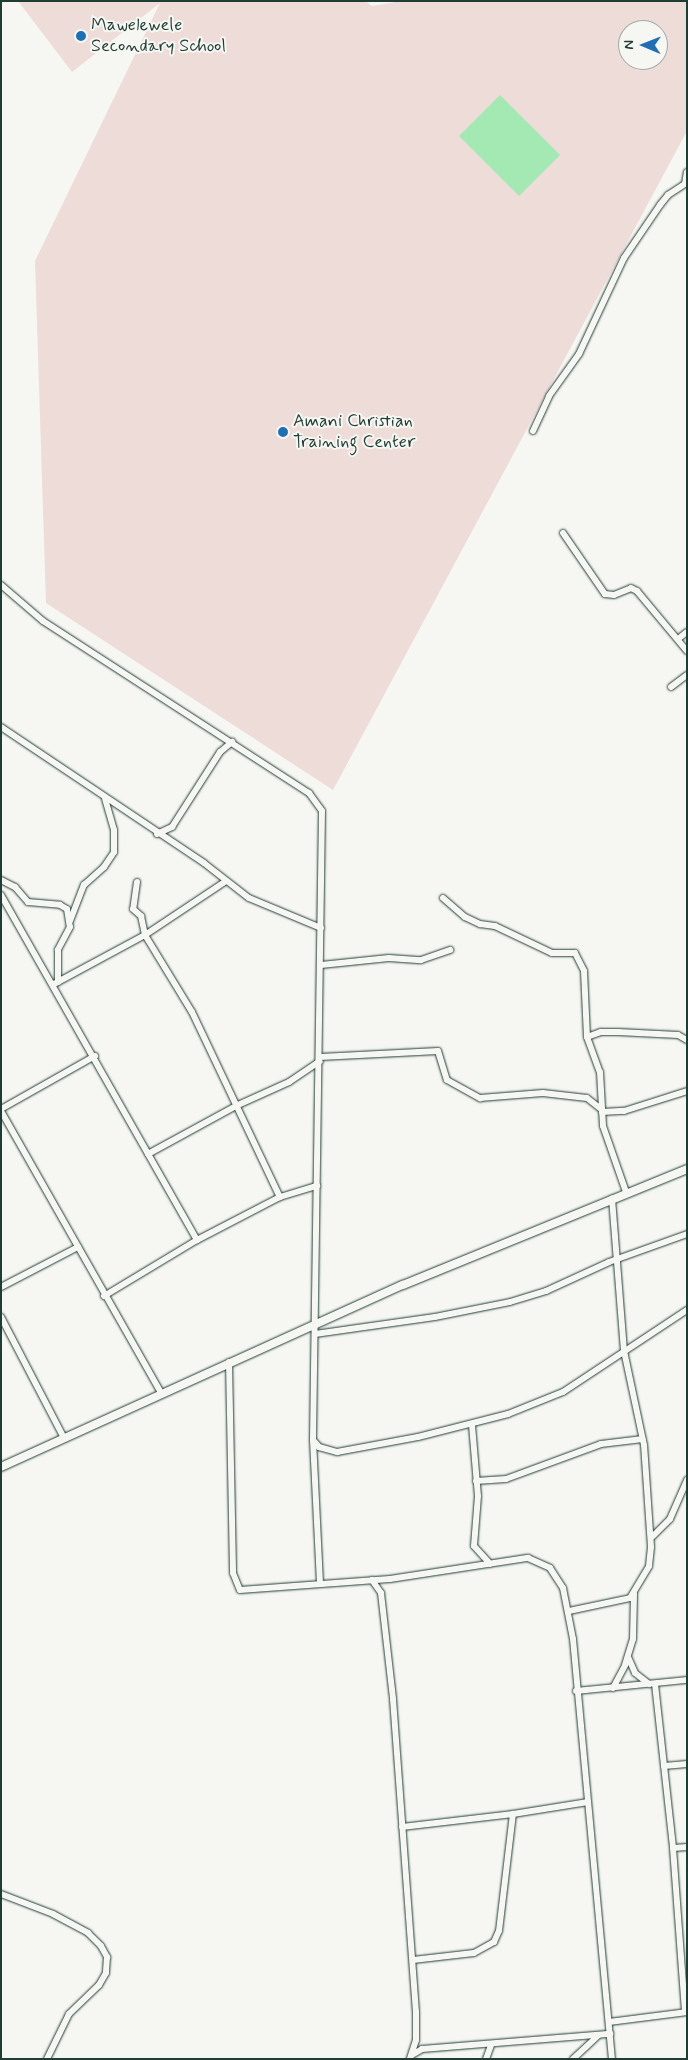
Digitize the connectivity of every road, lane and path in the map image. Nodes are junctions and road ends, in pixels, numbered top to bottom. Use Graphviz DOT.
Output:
graph roads {
  1 [pos="687,172"];
  2 [pos="534,431"];
  3 [pos="563,533"];
  4 [pos="1,585"];
  5 [pos="687,632"];
  6 [pos="678,639"];
  7 [pos="687,651"];
  8 [pos="686,676"];
  9 [pos="671,687"];
  10 [pos="1,727"];
  11 [pos="232,742"];
  12 [pos="105,799"];
  13 [pos="157,834"];
  14 [pos="1,880"];
  15 [pos="136,882"];
  16 [pos="226,882"];
  17 [pos="1,895"];
  18 [pos="443,898"];
  19 [pos="70,922"];
  20 [pos="321,928"];
  21 [pos="145,935"];
  22 [pos="450,950"];
  23 [pos="321,964"];
  24 [pos="56,983"];
  25 [pos="587,1037"];
  26 [pos="687,1040"];
  27 [pos="95,1056"];
  28 [pos="320,1059"];
  29 [pos="687,1091"];
  30 [pos="238,1105"];
  31 [pos="1,1110"];
  32 [pos="602,1110"];
  33 [pos="148,1154"];
  34 [pos="687,1169"];
  35 [pos="317,1186"];
  36 [pos="626,1192"];
  37 [pos="280,1197"];
  38 [pos="612,1198"];
  39 [pos="687,1234"];
  40 [pos="197,1240"];
  41 [pos="78,1247"];
  42 [pos="618,1259"];
  43 [pos="1,1287"];
  44 [pos="104,1296"];
  45 [pos="687,1310"];
  46 [pos="1,1317"];
  47 [pos="315,1325"];
  48 [pos="315,1334"];
  49 [pos="624,1351"];
  50 [pos="229,1362"];
  51 [pos="161,1393"];
  52 [pos="472,1425"];
  53 [pos="64,1438"];
  54 [pos="643,1439"];
  55 [pos="313,1440"];
  56 [pos="1,1467"];
  57 [pos="687,1480"];
  58 [pos="476,1481"];
  59 [pos="651,1538"];
  60 [pos="490,1564"];
  61 [pos="390,1579"];
  62 [pos="372,1580"];
  63 [pos="320,1583"];
  64 [pos="380,1592"];
  65 [pos="634,1594"];
  66 [pos="569,1611"];
  67 [pos="628,1657"];
  68 [pos="687,1680"];
  69 [pos="652,1684"];
  70 [pos="613,1688"];
  71 [pos="576,1691"];
  72 [pos="687,1764"];
  73 [pos="664,1766"];
  74 [pos="588,1802"];
  75 [pos="513,1814"];
  76 [pos="402,1827"];
  77 [pos="674,1848"];
  78 [pos="687,1848"];
  79 [pos="1,1894"];
  80 [pos="684,1927"];
  81 [pos="413,1960"];
  82 [pos="686,2012"];
  83 [pos="609,2022"];
  84 [pos="600,2034"];
  85 [pos="610,2034"];
  86 [pos="491,2045"];
  87 [pos="411,2057"];
  88 [pos="47,2059"];
  89 [pos="486,2059"];
  90 [pos="573,2059"];
  91 [pos="612,2059"];
  1 -- 2 [label="street"];
  3 -- 6 [label="street"];
  4 -- 11 [label="street"];
  5 -- 6 [label="street"];
  6 -- 7 [label="street"];
  8 -- 9 [label="street"];
  10 -- 12 [label="street"];
  11 -- 13 [label="street"];
  11 -- 20 [label="street"];
  12 -- 13 [label="street"];
  12 -- 19 [label="street"];
  13 -- 16 [label="street"];
  14 -- 19 [label="street"];
  15 -- 21 [label="street"];
  16 -- 20 [label="street"];
  16 -- 21 [label="street"];
  17 -- 24 [label="street"];
  18 -- 25 [label="street"];
  19 -- 24 [label="street"];
  20 -- 23 [label="street"];
  21 -- 24 [label="street"];
  21 -- 30 [label="street"];
  22 -- 23 [label="street"];
  23 -- 28 [label="street"];
  24 -- 27 [label="street"];
  25 -- 26 [label="street"];
  25 -- 32 [label="street"];
  27 -- 31 [label="street"];
  27 -- 33 [label="street"];
  28 -- 30 [label="street"];
  28 -- 32 [label="street"];
  28 -- 35 [label="street"];
  29 -- 32 [label="street"];
  30 -- 33 [label="street"];
  30 -- 37 [label="street"];
  31 -- 41 [label="street"];
  32 -- 36 [label="street"];
  33 -- 40 [label="street"];
  34 -- 36 [label="street"];
  35 -- 37 [label="street"];
  35 -- 47 [label="street"];
  36 -- 38 [label="street"];
  37 -- 40 [label="street"];
  38 -- 42 [label="street"];
  38 -- 47 [label="street"];
  39 -- 42 [label="street"];
  40 -- 44 [label="street"];
  41 -- 43 [label="street"];
  41 -- 44 [label="street"];
  42 -- 48 [label="street"];
  42 -- 49 [label="street"];
  44 -- 51 [label="street"];
  45 -- 49 [label="street"];
  46 -- 53 [label="street"];
  47 -- 48 [label="street"];
  47 -- 50 [label="street"];
  48 -- 55 [label="street"];
  49 -- 52 [label="street"];
  49 -- 54 [label="street"];
  50 -- 51 [label="street"];
  50 -- 63 [label="street"];
  51 -- 53 [label="street"];
  52 -- 55 [label="street"];
  52 -- 58 [label="street"];
  53 -- 56 [label="street"];
  54 -- 58 [label="street"];
  54 -- 59 [label="street"];
  55 -- 63 [label="street"];
  57 -- 59 [label="street"];
  58 -- 60 [label="street"];
  59 -- 65 [label="street"];
  60 -- 61 [label="street"];
  60 -- 66 [label="street"];
  61 -- 62 [label="street"];
  61 -- 64 [label="street"];
  62 -- 63 [label="street"];
  62 -- 64 [label="street"];
  64 -- 76 [label="street"];
  65 -- 66 [label="street"];
  65 -- 67 [label="street"];
  66 -- 71 [label="street"];
  67 -- 69 [label="street"];
  67 -- 70 [label="street"];
  68 -- 69 [label="street"];
  69 -- 70 [label="street"];
  69 -- 73 [label="street"];
  70 -- 71 [label="street"];
  71 -- 74 [label="street"];
  72 -- 73 [label="street"];
  73 -- 77 [label="street"];
  74 -- 75 [label="street"];
  74 -- 83 [label="street"];
  75 -- 76 [label="street"];
  75 -- 81 [label="street"];
  76 -- 81 [label="street"];
  77 -- 78 [label="street"];
  77 -- 80 [label="street"];
  79 -- 88 [label="street"];
  80 -- 82 [label="street"];
  81 -- 87 [label="street"];
  82 -- 83 [label="street"];
  83 -- 85 [label="street"];
  84 -- 85 [label="street"];
  84 -- 86 [label="street"];
  84 -- 90 [label="street"];
  85 -- 91 [label="street"];
  86 -- 87 [label="street"];
  86 -- 89 [label="street"];
}
